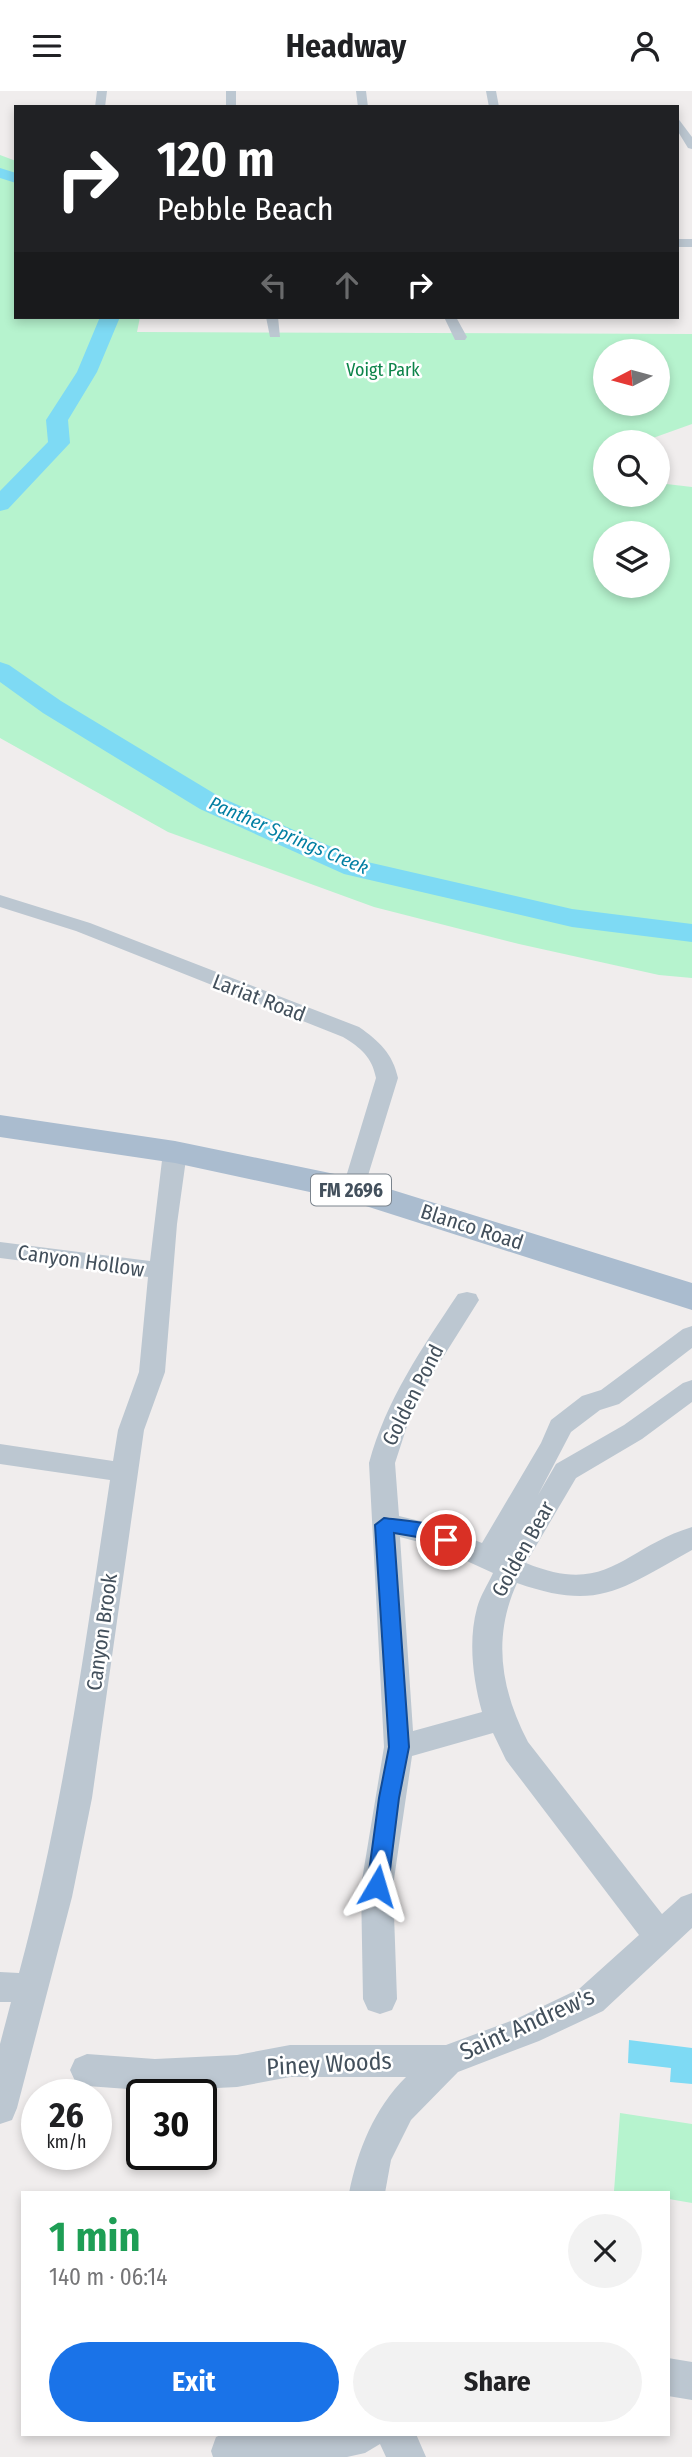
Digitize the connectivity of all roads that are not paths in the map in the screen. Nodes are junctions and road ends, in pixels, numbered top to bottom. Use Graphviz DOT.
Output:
graph roads {
  1 [pos="679,123"];
  2 [pos="692,146"];
  3 [pos="272,319"];
  4 [pos="451,319"];
  5 [pos="275,334"];
  6 [pos="460,337"];
  7 [pos="0,901"];
  8 [pos="0,1126"];
  9 [pos="175,1152"];
  10 [pos="354,1190"];
  11 [pos="0,1250"];
  12 [pos="162,1271"];
  13 [pos="692,1297"];
  14 [pos="467,1300"];
  15 [pos="692,1335"];
  16 [pos="692,1389"];
  17 [pos="0,1454"];
  18 [pos="124,1472"];
  19 [pos="384,1525"];
  20 [pos="692,1537"];
  21 [pos="498,1564"];
  22 [pos="500,1719"];
  23 [pos="399,1747"];
  24 [pos="692,1907"];
  25 [pos="659,1935"];
  26 [pos="16,1988"];
  27 [pos="380,1999"];
  28 [pos="446,2061"];
  29 [pos="87,2070"];
  30 [pos="0,2108"];
  31 [pos="367,2191"];
  32 [pos="670,2377"];
  33 [pos="692,2381"];
  34 [pos="354,2436"];
  35 [pos="397,2436"];
  36 [pos="230,2451"];
  37 [pos="407,2457"];
  1 -- 2 [label="street"];
  3 -- 5 [label="street"];
  4 -- 6 [label="street"];
  7 -- 10 [label="street, Lariat Road"];
  8 -- 9 [label="main road, Blanco Road / FM 2696"];
  9 -- 10 [label="main road, Blanco Road / FM 2696"];
  9 -- 12 [label="street, Canyon Brook"];
  10 -- 13 [label="main road, Blanco Road / FM 2696"];
  11 -- 12 [label="street, Canyon Hollow"];
  12 -- 18 [label="street, Canyon Brook"];
  14 -- 19 [label="street, Golden Pond"];
  15 -- 21 [label="street, Golden Bear"];
  16 -- 21 [label="street, Golden Bear"];
  17 -- 18 [label="street"];
  18 -- 26 [label="street, Canyon Brook"];
  19 -- 21 [label="street"];
  19 -- 23 [label="street, Golden Pond"];
  20 -- 21 [label="street"];
  21 -- 22 [label="street, Golden Bear"];
  22 -- 23 [label="street"];
  22 -- 25 [label="street, Golden Bear"];
  23 -- 27 [label="street, Golden Pond"];
  24 -- 25 [label="street, Saint Andrew's"];
  25 -- 28 [label="street, Saint Andrew's"];
  26 -- 30 [label="street, Canyon Brook"];
  28 -- 29 [label="street, Piney Woods"];
  28 -- 31 [label="street, Saint Andrew's"];
  32 -- 33 [label="street"];
  34 -- 36 [label="street"];
  35 -- 37 [label="street"];
}
